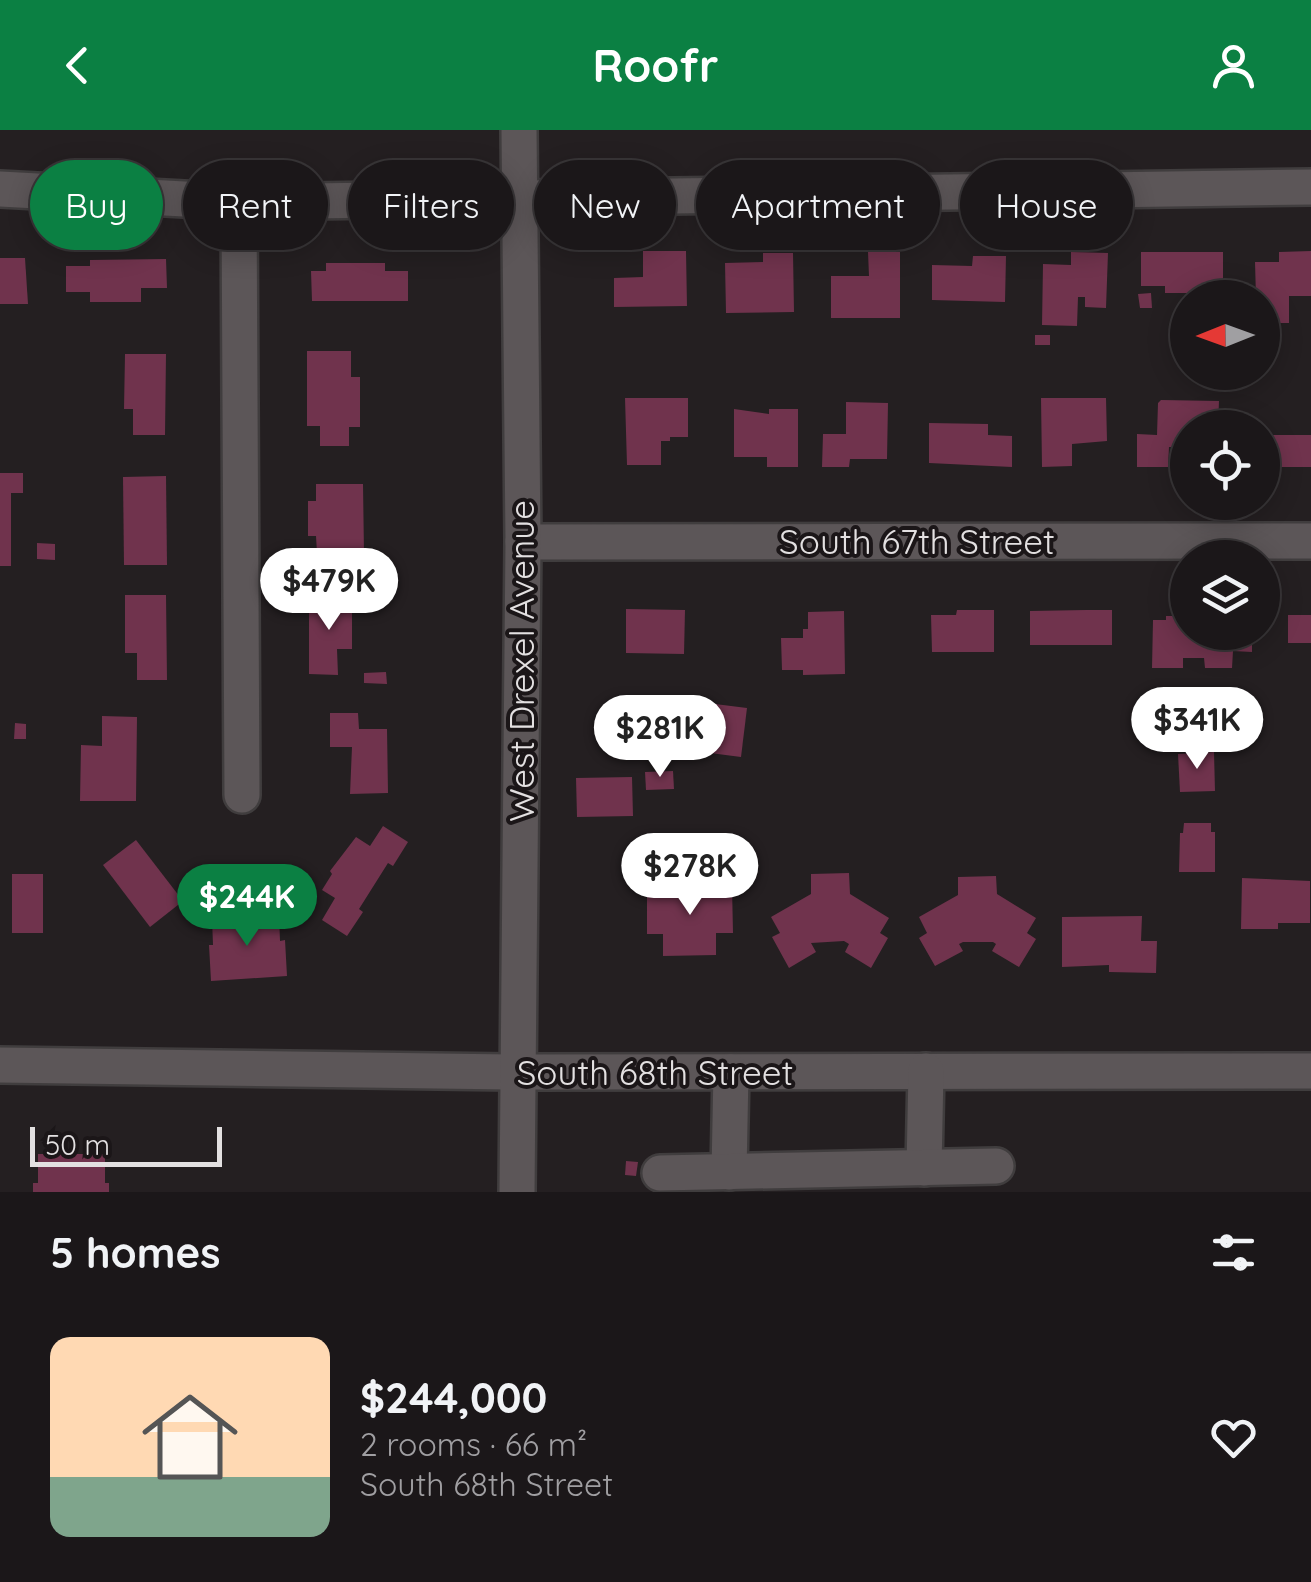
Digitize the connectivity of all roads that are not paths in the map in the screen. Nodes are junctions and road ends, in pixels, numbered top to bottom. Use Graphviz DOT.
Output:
graph roads {
  1 [pos="518,130"];
  2 [pos="1311,187"];
  3 [pos="0,190"];
  4 [pos="520,196"];
  5 [pos="183,199"];
  6 [pos="328,200"];
  7 [pos="239,250"];
  8 [pos="1311,541"];
  9 [pos="522,542"];
  10 [pos="242,795"];
  11 [pos="0,1065"];
  12 [pos="1311,1071"];
  13 [pos="517,1072"];
  14 [pos="731,1072"];
  15 [pos="926,1072"];
  16 [pos="996,1166"];
  17 [pos="924,1168"];
  18 [pos="729,1172"];
  19 [pos="660,1173"];
  20 [pos="518,1192"];
  1 -- 4 [label="street, West Drexel Avenue"];
  2 -- 4 [label="street"];
  3 -- 5 [label="street"];
  4 -- 6 [label="street"];
  4 -- 9 [label="street, West Drexel Avenue"];
  7 -- 10 [label="street"];
  8 -- 9 [label="street, South 67th Street"];
  9 -- 13 [label="street, West Drexel Avenue"];
  11 -- 13 [label="street, South 68th Street"];
  12 -- 15 [label="street, South 68th Street"];
  13 -- 14 [label="street, South 68th Street"];
  13 -- 20 [label="street, West Drexel Avenue"];
  14 -- 15 [label="street, South 68th Street"];
  14 -- 18 [label="street"];
  15 -- 17 [label="street"];
  16 -- 17 [label="street"];
  17 -- 18 [label="street"];
  18 -- 19 [label="street"];
}
